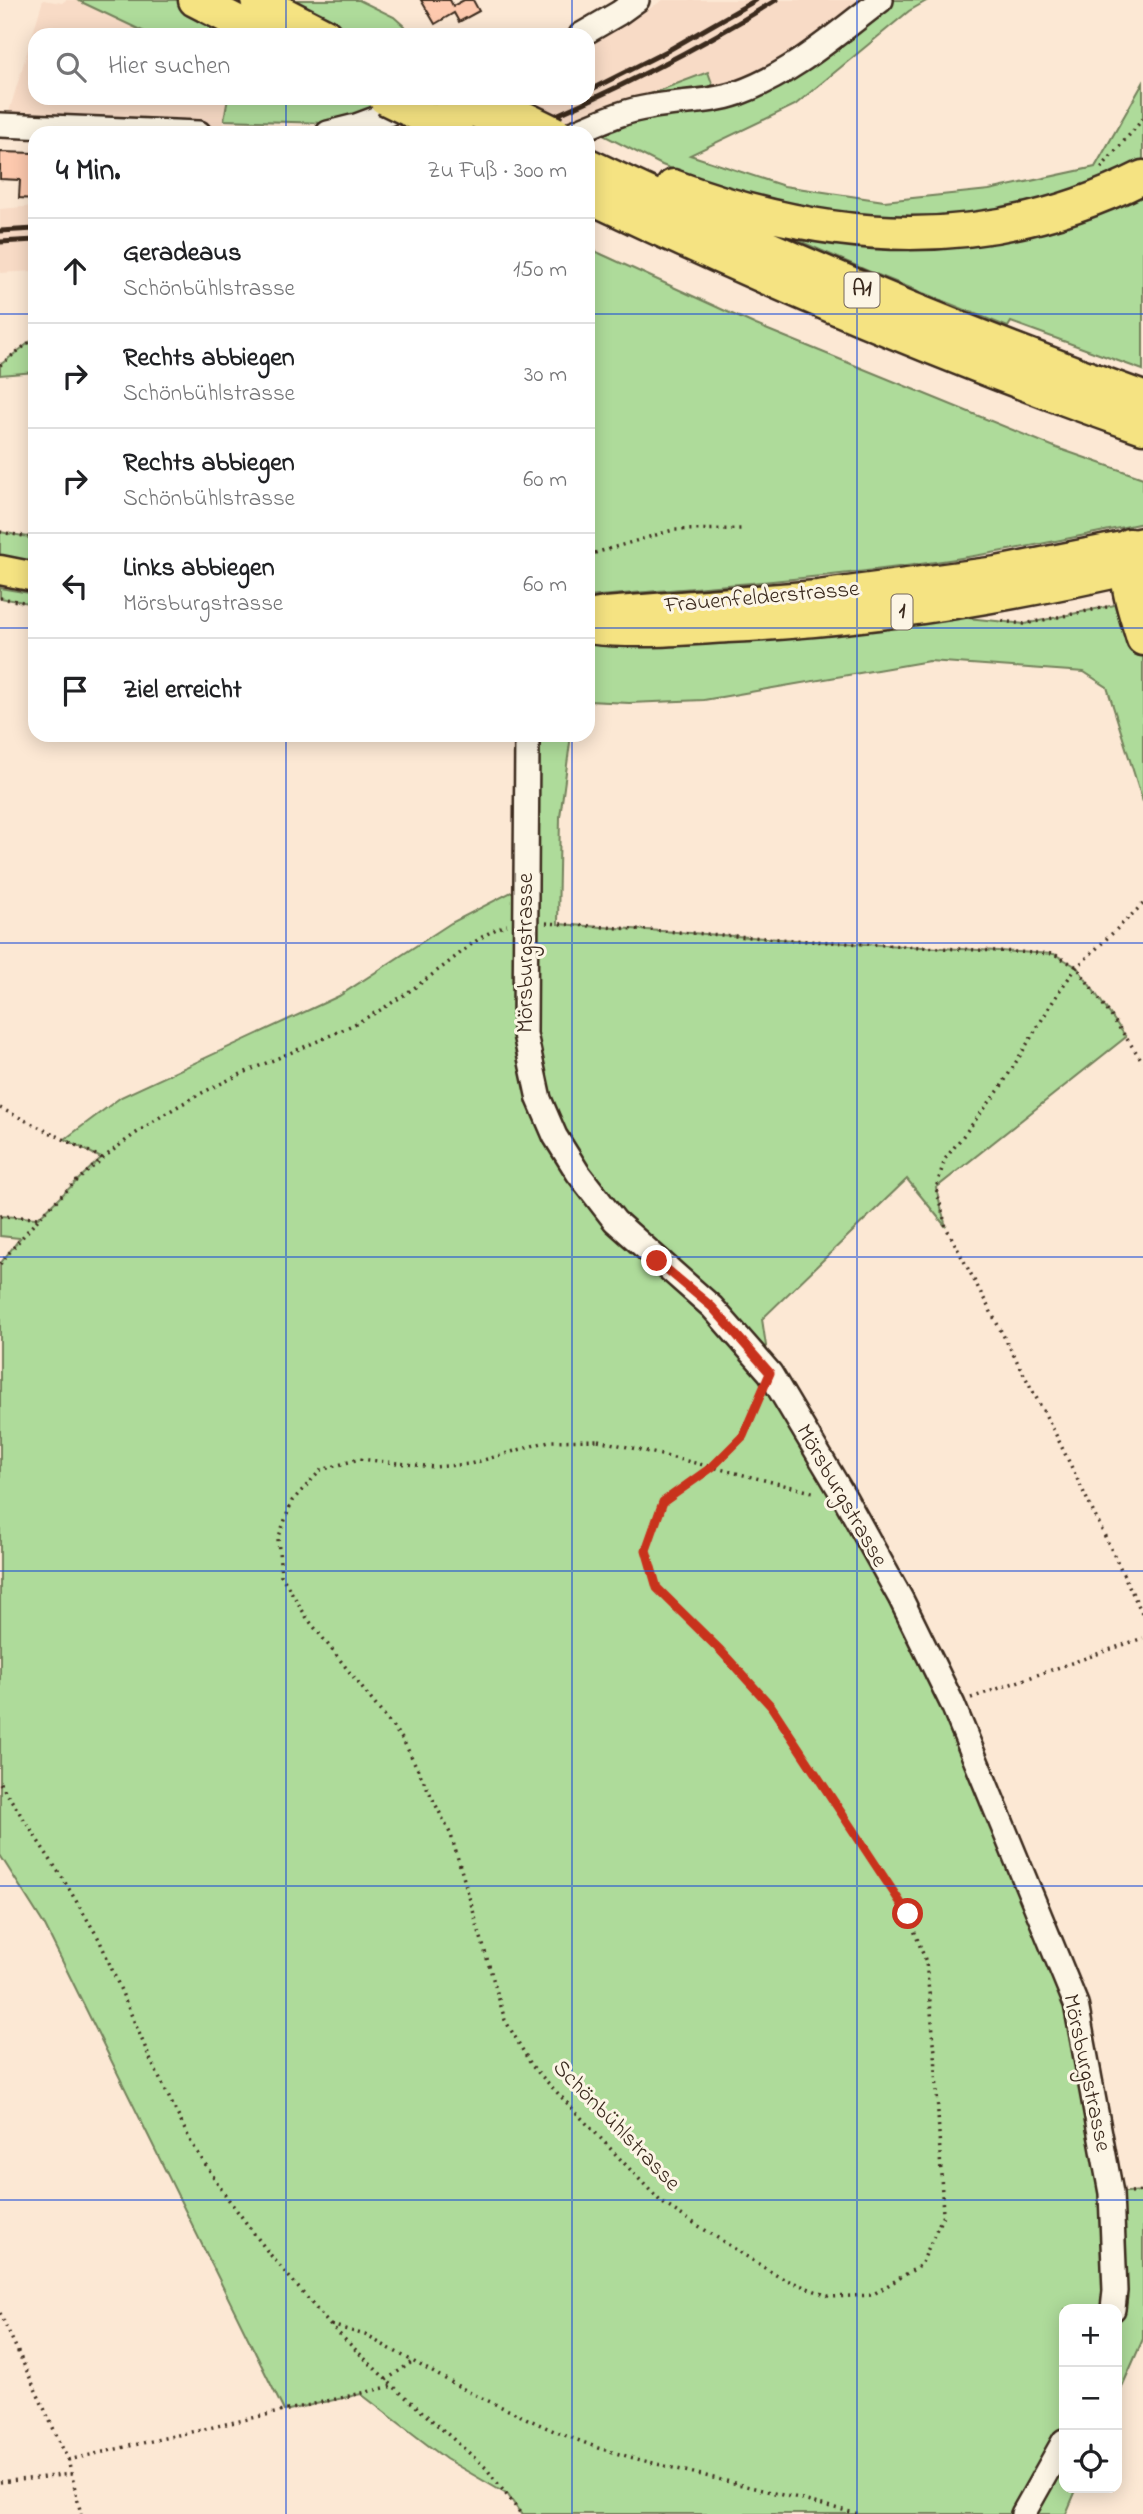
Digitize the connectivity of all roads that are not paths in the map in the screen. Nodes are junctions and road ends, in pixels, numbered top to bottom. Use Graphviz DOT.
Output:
graph roads {
  1 [pos="195,0"];
  2 [pos="257,0"];
  3 [pos="637,0"];
  4 [pos="881,0"];
  5 [pos="249,28"];
  6 [pos="311,28"];
  7 [pos="593,28"];
  8 [pos="399,105"];
  9 [pos="413,105"];
  10 [pos="464,105"];
  11 [pos="499,105"];
  12 [pos="0,125"];
  13 [pos="28,126"];
  14 [pos="356,126"];
  15 [pos="443,126"];
  16 [pos="507,126"];
  17 [pos="541,126"];
  18 [pos="592,126"];
  19 [pos="595,152"];
  20 [pos="595,168"];
  21 [pos="1143,177"];
  22 [pos="595,199"];
  23 [pos="1143,398"];
  24 [pos="1143,427"];
  25 [pos="1137,556"];
  26 [pos="0,570"];
  27 [pos="28,576"];
  28 [pos="595,614"];
  29 [pos="595,629"];
  30 [pos="1143,639"];
  31 [pos="527,742"];
  32 [pos="1113,2304"];
  33 [pos="1059,2450"];
  34 [pos="1023,2514"];
  1 -- 5 [label="highway"];
  2 -- 6 [label="highway"];
  3 -- 7 [label="street"];
  4 -- 18 [label="street"];
  8 -- 15 [label="highway, bridge"];
  9 -- 14 [label="street"];
  10 -- 16 [label="highway, bridge"];
  11 -- 17 [label="highway, bridge"];
  12 -- 13 [label="street"];
  19 -- 21 [label="highway"];
  20 -- 23 [label="highway, A1"];
  22 -- 24 [label="highway, A1"];
  25 -- 28 [label="main road, Frauenfelderstrasse / 1"];
  25 -- 29 [label="main road, Frauenfelderstrasse / 1"];
  25 -- 30 [label="highway"];
  26 -- 27 [label="main road"];
  31 -- 32 [label="street, Mörsburgstrasse"];
  33 -- 34 [label="street"];
}
